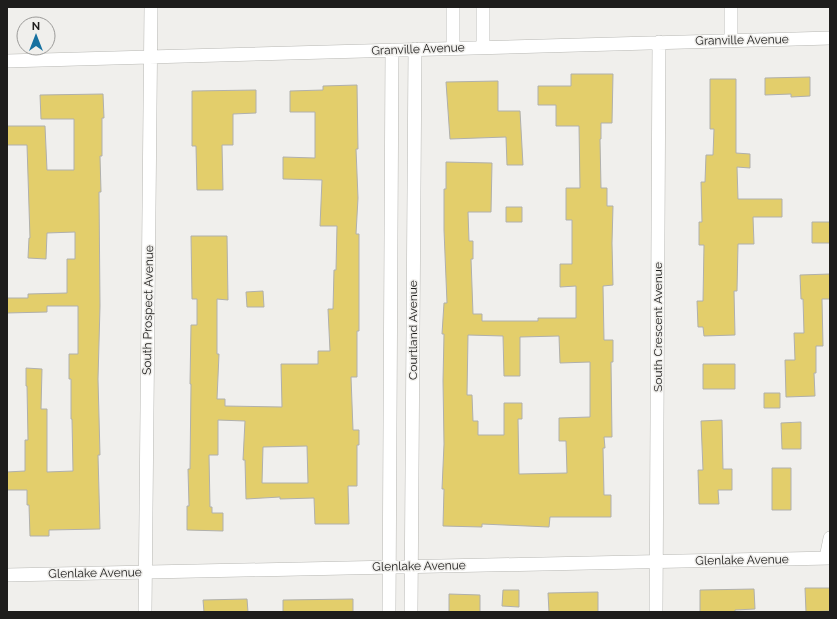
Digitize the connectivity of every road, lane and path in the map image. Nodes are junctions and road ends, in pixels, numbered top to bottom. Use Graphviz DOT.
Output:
graph roads {
  1 [pos="151,7"];
  2 [pos="453,7"];
  3 [pos="483,7"];
  4 [pos="732,7"];
  5 [pos="830,38"];
  6 [pos="731,41"];
  7 [pos="659,42"];
  8 [pos="483,47"];
  9 [pos="453,48"];
  10 [pos="415,49"];
  11 [pos="392,50"];
  12 [pos="150,57"];
  13 [pos="7,61"];
  14 [pos="830,538"];
  15 [pos="828,558"];
  16 [pos="657,562"];
  17 [pos="412,566"];
  18 [pos="389,567"];
  19 [pos="146,572"];
  20 [pos="7,575"];
  21 [pos="146,612"];
  22 [pos="389,612"];
  23 [pos="411,612"];
  24 [pos="656,612"];
  1 -- 12 [label="street, South Prospect Avenue"];
  2 -- 9 [label="street"];
  3 -- 8 [label="street"];
  4 -- 6 [label="street"];
  5 -- 6 [label="street, Granville Avenue"];
  6 -- 7 [label="street, Granville Avenue"];
  7 -- 8 [label="street, Granville Avenue"];
  7 -- 16 [label="street, South Crescent Avenue"];
  8 -- 9 [label="street, Granville Avenue"];
  9 -- 10 [label="street, Granville Avenue"];
  10 -- 11 [label="street, Granville Avenue"];
  10 -- 17 [label="street, Courtland Avenue"];
  11 -- 12 [label="street, Granville Avenue"];
  11 -- 18 [label="street, Courtland Avenue"];
  12 -- 13 [label="street, Granville Avenue"];
  12 -- 19 [label="street, South Prospect Avenue"];
  14 -- 15 [label="street"];
  15 -- 16 [label="street, Glenlake Avenue"];
  16 -- 17 [label="street, Glenlake Avenue"];
  16 -- 24 [label="street, South Crescent Avenue"];
  17 -- 18 [label="street, Glenlake Avenue"];
  17 -- 23 [label="street, Courtland Avenue"];
  18 -- 19 [label="street, Glenlake Avenue"];
  18 -- 22 [label="street, Courtland Avenue"];
  19 -- 20 [label="street, Glenlake Avenue"];
  19 -- 21 [label="street, South Prospect Avenue"];
}
